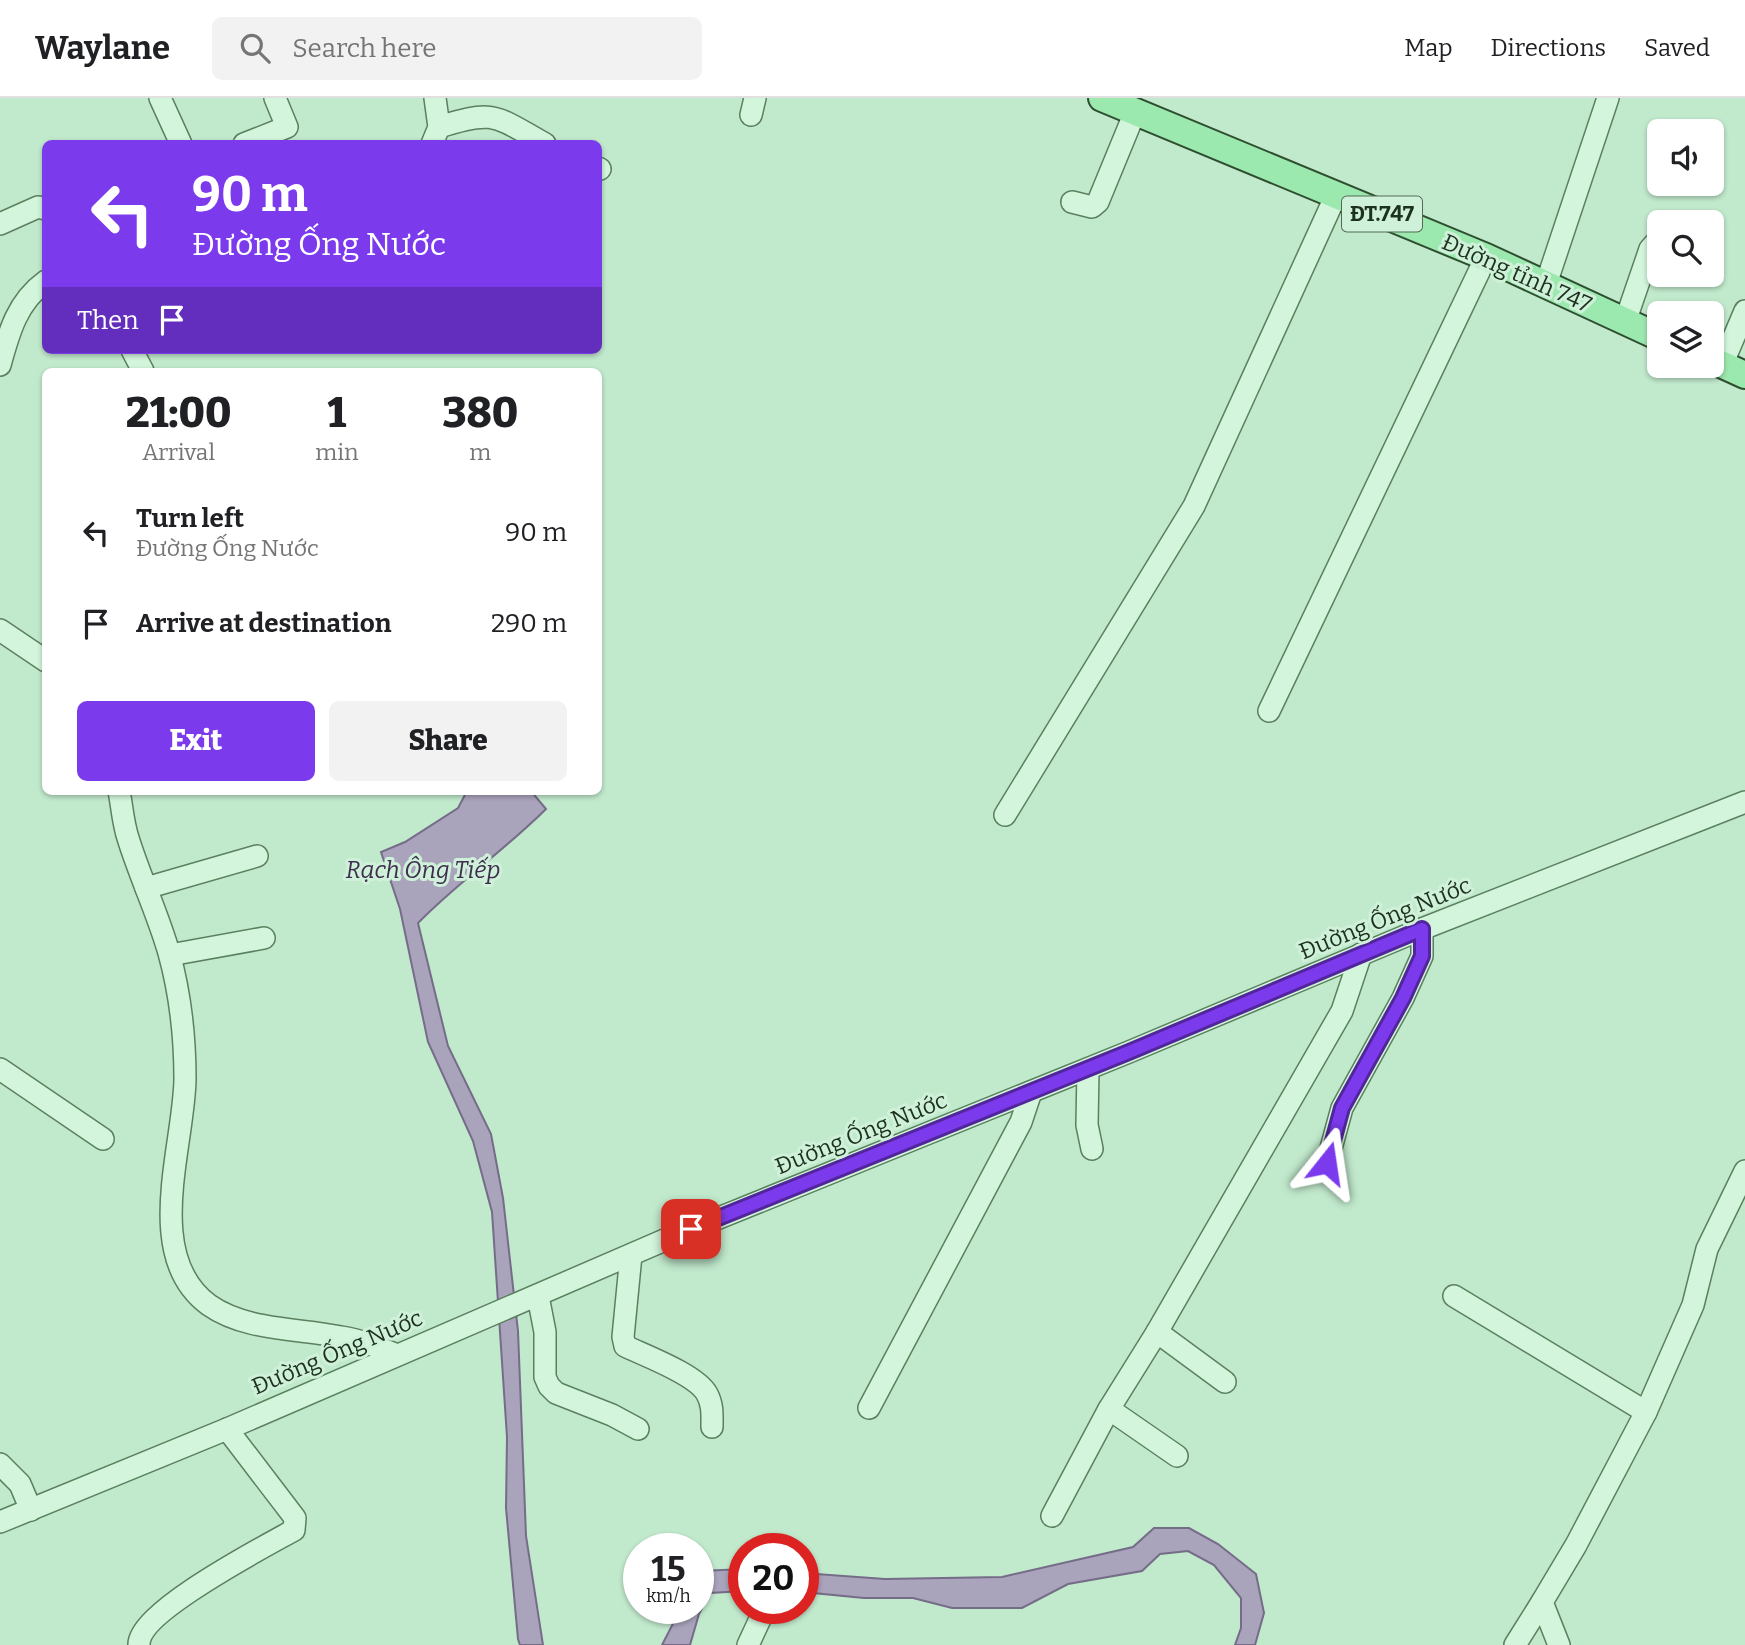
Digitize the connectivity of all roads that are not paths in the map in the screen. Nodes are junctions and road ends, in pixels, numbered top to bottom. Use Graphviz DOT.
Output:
graph roads {
  1 [pos="160,98"];
  2 [pos="275,98"];
  3 [pos="435,98"];
  4 [pos="1102,98"];
  5 [pos="1608,98"];
  6 [pos="1135,112"];
  7 [pos="435,135"];
  8 [pos="179,140"];
  9 [pos="254,140"];
  10 [pos="538,140"];
  11 [pos="1336,195"];
  12 [pos="1072,202"];
  13 [pos="42,208"];
  14 [pos="0,224"];
  15 [pos="1486,257"];
  16 [pos="1647,258"];
  17 [pos="42,285"];
  18 [pos="1545,287"];
  19 [pos="1745,311"];
  20 [pos="1625,322"];
  21 [pos="1647,332"];
  22 [pos="0,365"];
  23 [pos="1726,367"];
  24 [pos="0,630"];
  25 [pos="42,658"];
  26 [pos="1269,711"];
  27 [pos="121,795"];
  28 [pos="1745,802"];
  29 [pos="1005,815"];
  30 [pos="257,856"];
  31 [pos="146,888"];
  32 [pos="1422,929"];
  33 [pos="264,938"];
  34 [pos="1361,954"];
  35 [pos="170,955"];
  36 [pos="0,1069"];
  37 [pos="1088,1069"];
  38 [pos="1031,1092"];
  39 [pos="103,1139"];
  40 [pos="1092,1149"];
  41 [pos="1327,1163"];
  42 [pos="1745,1171"];
  43 [pos="631,1255"];
  44 [pos="538,1296"];
  45 [pos="1454,1296"];
  46 [pos="1157,1332"];
  47 [pos="397,1355"];
  48 [pos="1225,1382"];
  49 [pos="869,1408"];
  50 [pos="1109,1409"];
  51 [pos="1646,1412"];
  52 [pos="712,1427"];
  53 [pos="227,1429"];
  54 [pos="638,1429"];
  55 [pos="1177,1456"];
  56 [pos="0,1464"];
  57 [pos="31,1510"];
  58 [pos="1052,1516"];
  59 [pos="0,1522"];
  60 [pos="1542,1602"];
  61 [pos="758,1624"];
  62 [pos="139,1645"];
  63 [pos="748,1645"];
  64 [pos="1515,1645"];
  65 [pos="1559,1645"];
  1 -- 8 [label="street"];
  2 -- 9 [label="street"];
  3 -- 7 [label="street"];
  4 -- 6 [label="main road, Đường tỉnh 747 / ĐT.747"];
  5 -- 18 [label="street"];
  6 -- 11 [label="main road, Đường tỉnh 747 / ĐT.747"];
  6 -- 12 [label="street"];
  7 -- 10 [label="street"];
  11 -- 15 [label="main road, Đường tỉnh 747 / ĐT.747"];
  11 -- 29 [label="street"];
  13 -- 14 [label="street"];
  15 -- 18 [label="main road, Đường tỉnh 747 / ĐT.747"];
  15 -- 26 [label="street"];
  16 -- 20 [label="street"];
  17 -- 22 [label="street"];
  18 -- 20 [label="main road, Đường tỉnh 747 / ĐT.747"];
  19 -- 23 [label="street"];
  20 -- 21 [label="main road, Đường tỉnh 747 / ĐT.747"];
  24 -- 25 [label="street"];
  27 -- 31 [label="street"];
  28 -- 32 [label="street, Đường Ống Nước"];
  30 -- 31 [label="street"];
  31 -- 35 [label="street"];
  32 -- 34 [label="street, Đường Ống Nước"];
  32 -- 41 [label="street"];
  33 -- 35 [label="street"];
  34 -- 37 [label="street, Đường Ống Nước"];
  34 -- 46 [label="street"];
  35 -- 47 [label="street"];
  36 -- 39 [label="street"];
  37 -- 38 [label="street, Đường Ống Nước"];
  37 -- 40 [label="street"];
  38 -- 43 [label="street, Đường Ống Nước"];
  38 -- 49 [label="street"];
  42 -- 51 [label="street"];
  43 -- 44 [label="street, Đường Ống Nước"];
  43 -- 52 [label="street"];
  44 -- 47 [label="street, Đường Ống Nước"];
  44 -- 54 [label="street"];
  45 -- 51 [label="street"];
  46 -- 48 [label="street"];
  46 -- 50 [label="street"];
  47 -- 53 [label="street, Đường Ống Nước"];
  50 -- 55 [label="street"];
  50 -- 58 [label="street"];
  51 -- 60 [label="street"];
  53 -- 57 [label="street, Đường Ống Nước"];
  53 -- 62 [label="street"];
  56 -- 57 [label="street"];
  57 -- 59 [label="street, Đường Ống Nước"];
  60 -- 64 [label="street"];
  60 -- 65 [label="street"];
  61 -- 63 [label="street"];
}
